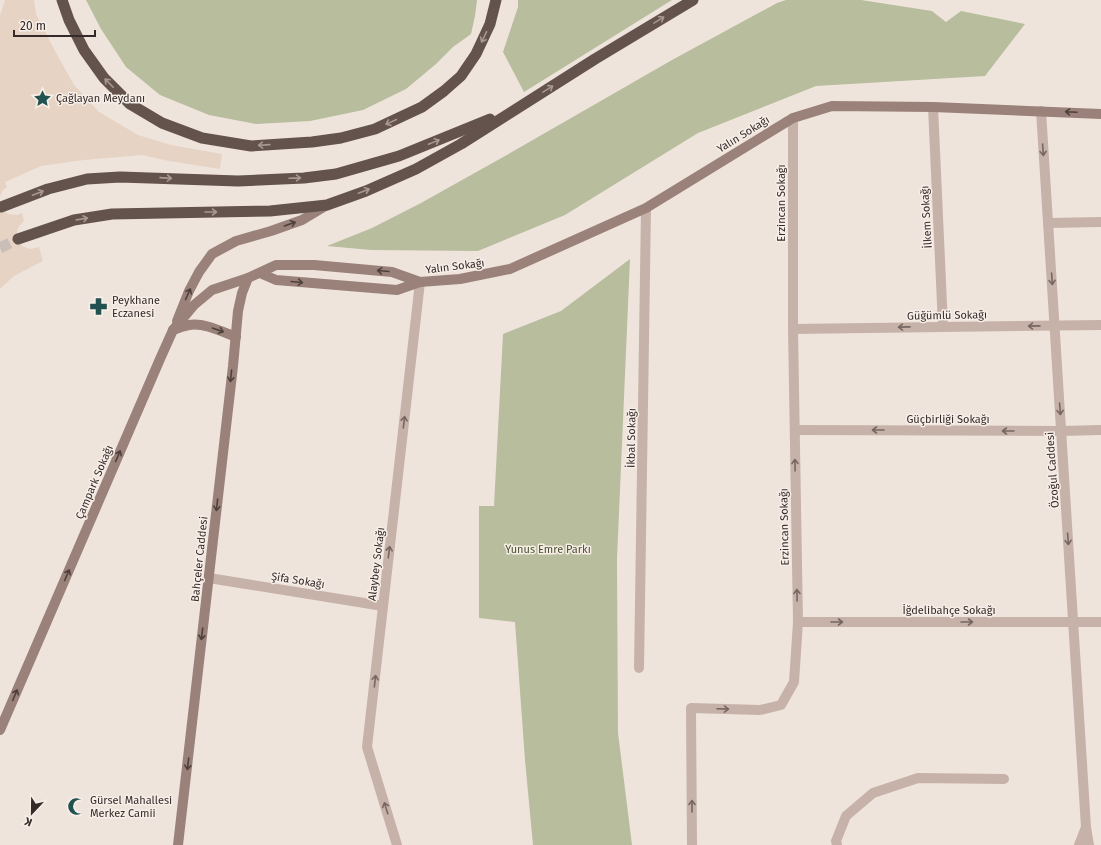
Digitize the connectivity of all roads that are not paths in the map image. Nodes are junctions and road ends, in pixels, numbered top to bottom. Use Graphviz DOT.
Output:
graph roads {
  1 [pos="62,0"];
  2 [pos="496,0"];
  3 [pos="693,0"];
  4 [pos="934,107"];
  5 [pos="515,109"];
  6 [pos="1041,111"];
  7 [pos="1101,114"];
  8 [pos="793,118"];
  9 [pos="327,204"];
  10 [pos="1,207"];
  11 [pos="646,208"];
  12 [pos="1101,222"];
  13 [pos="1048,223"];
  14 [pos="18,239"];
  15 [pos="260,273"];
  16 [pos="248,278"];
  17 [pos="420,282"];
  18 [pos="1101,325"];
  19 [pos="943,326"];
  20 [pos="1054,326"];
  21 [pos="793,329"];
  22 [pos="173,330"];
  23 [pos="236,337"];
  24 [pos="795,430"];
  25 [pos="1101,430"];
  26 [pos="1061,431"];
  27 [pos="209,578"];
  28 [pos="383,606"];
  29 [pos="798,622"];
  30 [pos="1073,622"];
  31 [pos="1101,622"];
  32 [pos="639,668"];
  33 [pos="0,730"];
  34 [pos="1004,779"];
  35 [pos="1086,827"];
  36 [pos="178,845"];
  37 [pos="397,845"];
  38 [pos="692,845"];
  39 [pos="837,845"];
  40 [pos="1079,845"];
  41 [pos="1089,845"];
  2 -- 1 [label="highway, one-way"];
  5 -- 3 [label="highway, one-way"];
  4 -- 6 [label="main road, Yalın Sokağı"];
  4 -- 8 [label="main road, Yalın Sokağı"];
  4 -- 19 [label="street, İlkem Sokağı"];
  9 -- 5 [label="highway, one-way"];
  10 -- 5 [label="highway, one-way"];
  7 -- 6 [label="main road, Yalın Sokağı, one-way"];
  6 -- 13 [label="street, Özoğul Caddesi, one-way"];
  8 -- 11 [label="main road, Yalın Sokağı"];
  8 -- 21 [label="street, Erzincan Sokağı"];
  14 -- 9 [label="highway, one-way"];
  22 -- 9 [label="main road, one-way"];
  11 -- 17 [label="main road, Yalın Sokağı"];
  11 -- 32 [label="street, İkbal Sokağı"];
  12 -- 13 [label="street"];
  13 -- 20 [label="street, Özoğul Caddesi, one-way"];
  15 -- 16 [label="main road, Yalın Sokağı"];
  15 -- 17 [label="main road, Yalın Sokağı, one-way"];
  17 -- 15 [label="main road, Yalın Sokağı, one-way"];
  16 -- 22 [label="main road, Çampark Sokağı"];
  16 -- 23 [label="main road, Bahçeler Caddesi"];
  28 -- 17 [label="street, Alaybey Sokağı, one-way"];
  18 -- 20 [label="street, Güğümlü Sokağı"];
  20 -- 19 [label="street, Güğümlü Sokağı, one-way"];
  19 -- 21 [label="street, Güğümlü Sokağı, one-way"];
  20 -- 26 [label="street, Özoğul Caddesi, one-way"];
  21 -- 24 [label="street, Erzincan Sokağı"];
  22 -- 23 [label="main road, one-way"];
  33 -- 22 [label="main road, Çampark Sokağı, one-way"];
  23 -- 27 [label="main road, Bahçeler Caddesi, one-way"];
  26 -- 24 [label="street, Güçbirliği Sokağı, one-way"];
  29 -- 24 [label="street, Erzincan Sokağı, one-way"];
  25 -- 26 [label="street, Güçbirliği Sokağı"];
  26 -- 30 [label="street, Özoğul Caddesi, one-way"];
  27 -- 28 [label="street, Şifa Sokağı"];
  27 -- 36 [label="main road, Bahçeler Caddesi, one-way"];
  37 -- 28 [label="street, Alaybey Sokağı, one-way"];
  29 -- 30 [label="street, İğdelibahçe Sokağı, one-way"];
  38 -- 29 [label="street, Erzincan Sokağı, one-way"];
  30 -- 31 [label="street, İğdelibahçe Sokağı"];
  30 -- 35 [label="street, Özoğul Caddesi"];
  34 -- 39 [label="street"];
  35 -- 40 [label="street"];
  35 -- 41 [label="street, Özoğul Caddesi"];
}
